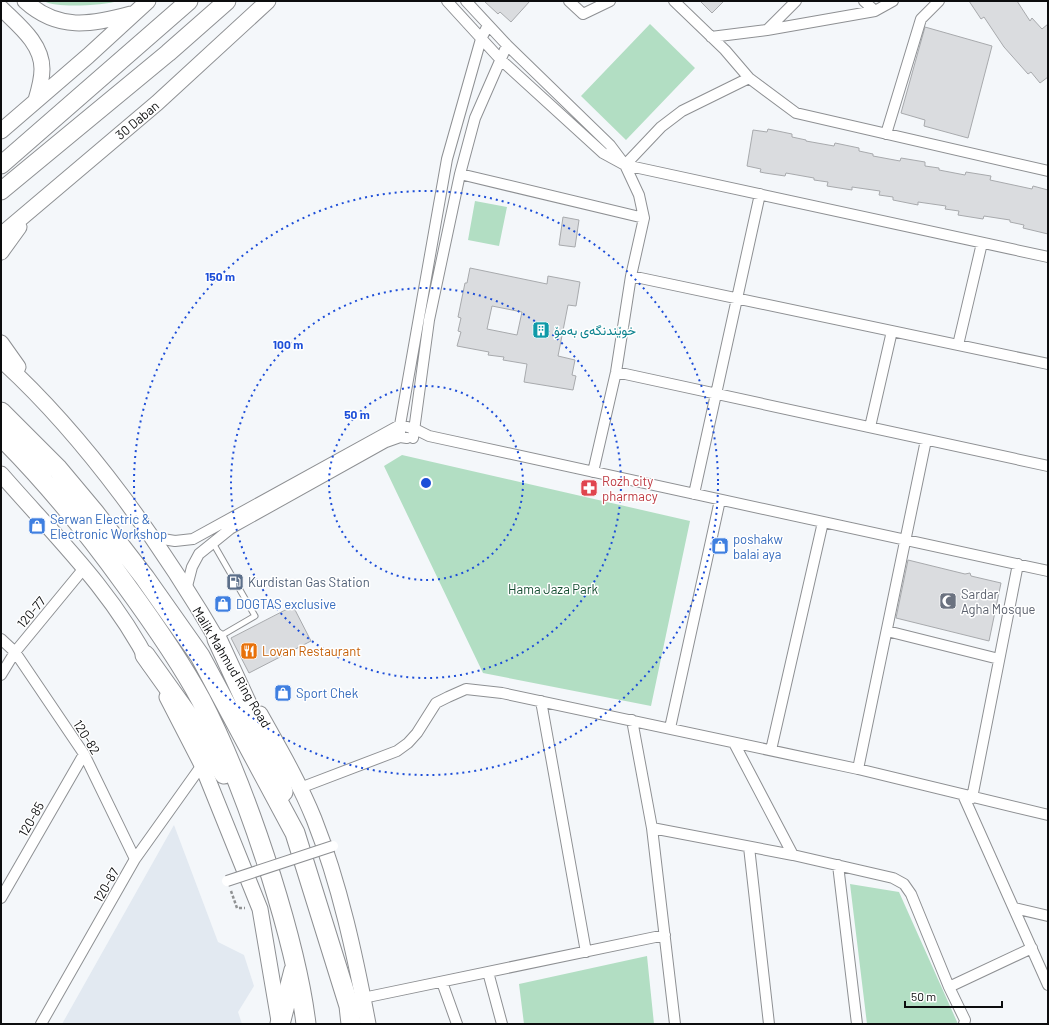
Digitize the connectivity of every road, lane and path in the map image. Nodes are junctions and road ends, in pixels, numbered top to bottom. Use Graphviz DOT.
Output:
graph roads {
  1 [pos="25,1"];
  2 [pos="148,1"];
  3 [pos="189,1"];
  4 [pos="227,1"];
  5 [pos="268,1"];
  6 [pos="447,1"];
  7 [pos="466,1"];
  8 [pos="569,1"];
  9 [pos="610,1"];
  10 [pos="674,1"];
  11 [pos="796,1"];
  12 [pos="864,1"];
  13 [pos="893,1"];
  14 [pos="939,1"];
  15 [pos="1,8"];
  16 [pos="875,11"];
  17 [pos="134,14"];
  18 [pos="488,25"];
  19 [pos="767,30"];
  20 [pos="711,37"];
  21 [pos="481,39"];
  22 [pos="507,45"];
  23 [pos="501,60"];
  24 [pos="748,78"];
  25 [pos="36,100"];
  26 [pos="1,131"];
  27 [pos="886,134"];
  28 [pos="1,165"];
  29 [pos="625,165"];
  30 [pos="1048,172"];
  31 [pos="460,174"];
  32 [pos="1,191"];
  33 [pos="760,194"];
  34 [pos="36,204"];
  35 [pos="644,218"];
  36 [pos="1,235"];
  37 [pos="982,243"];
  38 [pos="1,252"];
  39 [pos="1048,257"];
  40 [pos="631,276"];
  41 [pos="737,298"];
  42 [pos="892,331"];
  43 [pos="1,343"];
  44 [pos="958,345"];
  45 [pos="1,360"];
  46 [pos="1048,364"];
  47 [pos="616,372"];
  48 [pos="716,394"];
  49 [pos="1,412"];
  50 [pos="400,425"];
  51 [pos="870,428"];
  52 [pos="414,433"];
  53 [pos="1,436"];
  54 [pos="400,437"];
  55 [pos="926,440"];
  56 [pos="80,444"];
  57 [pos="1048,466"];
  58 [pos="593,472"];
  59 [pos="1,474"];
  60 [pos="694,494"];
  61 [pos="720,500"];
  62 [pos="822,522"];
  63 [pos="150,536"];
  64 [pos="905,540"];
  65 [pos="213,543"];
  66 [pos="1018,564"];
  67 [pos="85,567"];
  68 [pos="1048,571"];
  69 [pos="186,590"];
  70 [pos="887,631"];
  71 [pos="217,639"];
  72 [pos="1,640"];
  73 [pos="15,652"];
  74 [pos="145,655"];
  75 [pos="999,658"];
  76 [pos="1,675"];
  77 [pos="541,701"];
  78 [pos="632,720"];
  79 [pos="670,728"];
  80 [pos="734,743"];
  81 [pos="771,750"];
  82 [pos="84,754"];
  83 [pos="202,764"];
  84 [pos="858,769"];
  85 [pos="300,788"];
  86 [pos="968,796"];
  87 [pos="1048,816"];
  88 [pos="652,828"];
  89 [pos="257,832"];
  90 [pos="295,833"];
  91 [pos="333,846"];
  92 [pos="749,847"];
  93 [pos="792,855"];
  94 [pos="135,859"];
  95 [pos="838,865"];
  96 [pos="227,881"];
  97 [pos="1,898"];
  98 [pos="237,908"];
  99 [pos="1014,908"];
  100 [pos="1048,916"];
  101 [pos="665,935"];
  102 [pos="1032,948"];
  103 [pos="586,952"];
  104 [pos="295,965"];
  105 [pos="488,972"];
  106 [pos="442,982"];
  107 [pos="1048,985"];
  108 [pos="949,987"];
  109 [pos="354,1010"];
  110 [pos="42,1024"];
  111 [pos="280,1024"];
  112 [pos="306,1024"];
  113 [pos="358,1024"];
  114 [pos="368,1024"];
  115 [pos="457,1024"];
  116 [pos="502,1024"];
  117 [pos="675,1024"];
  118 [pos="769,1024"];
  119 [pos="857,1024"];
  120 [pos="964,1024"];
  1 -- 17 [label="main road"];
  2 -- 17 [label="main road"];
  3 -- 28 [label="main road"];
  4 -- 32 [label="main road"];
  5 -- 34 [label="main road, 30 Daban"];
  6 -- 21 [label="street"];
  7 -- 18 [label="street"];
  8 -- 9 [label="street"];
  10 -- 20 [label="street"];
  11 -- 19 [label="street"];
  12 -- 16 [label="street"];
  13 -- 16 [label="street"];
  14 -- 27 [label="street"];
  15 -- 25 [label="main road"];
  16 -- 19 [label="street"];
  17 -- 25 [label="main road"];
  18 -- 21 [label="street"];
  18 -- 22 [label="street"];
  19 -- 20 [label="street"];
  20 -- 24 [label="street"];
  21 -- 23 [label="street"];
  21 -- 50 [label="street"];
  22 -- 23 [label="street"];
  22 -- 29 [label="street"];
  23 -- 29 [label="street"];
  23 -- 31 [label="street"];
  24 -- 27 [label="street"];
  24 -- 29 [label="street"];
  25 -- 26 [label="main road"];
  27 -- 30 [label="street"];
  29 -- 33 [label="street"];
  29 -- 35 [label="street"];
  31 -- 35 [label="street"];
  31 -- 52 [label="street"];
  33 -- 37 [label="street"];
  33 -- 41 [label="street"];
  34 -- 36 [label="main road, 30 Daban"];
  34 -- 38 [label="main road"];
  35 -- 40 [label="street"];
  37 -- 39 [label="street"];
  37 -- 44 [label="street"];
  40 -- 41 [label="street"];
  40 -- 47 [label="street"];
  41 -- 42 [label="street"];
  41 -- 48 [label="street"];
  42 -- 44 [label="street"];
  42 -- 51 [label="street"];
  43 -- 56 [label="main road"];
  44 -- 46 [label="street"];
  45 -- 56 [label="main road, Malik Mahmud Ring Road"];
  47 -- 48 [label="street"];
  47 -- 58 [label="street"];
  48 -- 51 [label="street"];
  48 -- 60 [label="street"];
  49 -- 90 [label="highway, Malik Mahmud Ring Road"];
  50 -- 52 [label="street"];
  50 -- 54 [label="street"];
  50 -- 63 [label="street"];
  51 -- 55 [label="street"];
  52 -- 54 [label="street"];
  52 -- 58 [label="street"];
  53 -- 89 [label="highway"];
  54 -- 65 [label="street"];
  55 -- 57 [label="street"];
  55 -- 64 [label="street"];
  56 -- 63 [label="main road, Malik Mahmud Ring Road"];
  58 -- 60 [label="street"];
  59 -- 67 [label="main road"];
  60 -- 61 [label="street"];
  61 -- 62 [label="street"];
  61 -- 79 [label="street"];
  62 -- 64 [label="street"];
  62 -- 81 [label="street"];
  63 -- 69 [label="main road, Malik Mahmud Ring Road"];
  64 -- 66 [label="street"];
  64 -- 70 [label="street"];
  65 -- 69 [label="street"];
  65 -- 71 [label="lane"];
  66 -- 68 [label="street"];
  66 -- 75 [label="street"];
  67 -- 73 [label="street, 120-77"];
  67 -- 74 [label="main road"];
  69 -- 71 [label="main road, Malik Mahmud Ring Road"];
  70 -- 75 [label="street"];
  70 -- 84 [label="street"];
  71 -- 85 [label="main road, Malik Mahmud Ring Road"];
  71 -- 90 [label="highway"];
  72 -- 73 [label="street, 120-82"];
  73 -- 76 [label="street, 120-77"];
  73 -- 82 [label="street, 120-82"];
  74 -- 83 [label="main road"];
  74 -- 89 [label="highway"];
  75 -- 86 [label="street"];
  77 -- 78 [label="street"];
  77 -- 85 [label="street"];
  77 -- 103 [label="street"];
  78 -- 79 [label="street"];
  78 -- 88 [label="street"];
  79 -- 80 [label="street"];
  80 -- 81 [label="street"];
  80 -- 93 [label="street"];
  81 -- 84 [label="street"];
  82 -- 94 [label="street, 120-82"];
  82 -- 97 [label="street, 120-85"];
  83 -- 94 [label="street, 120-87"];
  83 -- 111 [label="main road"];
  84 -- 86 [label="street"];
  85 -- 109 [label="main road, Malik Mahmud Ring Road"];
  86 -- 87 [label="street"];
  86 -- 99 [label="street"];
  88 -- 92 [label="street"];
  88 -- 101 [label="street"];
  89 -- 104 [label="highway"];
  90 -- 109 [label="highway, Malik Mahmud Ring Road"];
  91 -- 96 [label="street, bridge"];
  92 -- 93 [label="street"];
  92 -- 118 [label="street"];
  93 -- 95 [label="street"];
  94 -- 110 [label="street, 120-87"];
  95 -- 108 [label="street"];
  95 -- 119 [label="street"];
  96 -- 98 [label="path"];
  99 -- 100 [label="street"];
  99 -- 102 [label="street"];
  101 -- 103 [label="street"];
  101 -- 117 [label="street"];
  102 -- 107 [label="street"];
  102 -- 108 [label="street"];
  103 -- 105 [label="street"];
  104 -- 111 [label="highway"];
  104 -- 112 [label="highway"];
  105 -- 106 [label="street"];
  105 -- 116 [label="street"];
  106 -- 109 [label="street"];
  106 -- 115 [label="street"];
  108 -- 120 [label="street"];
  109 -- 113 [label="highway"];
  109 -- 114 [label="main road, Malik Mahmud Ring Road"];
}
